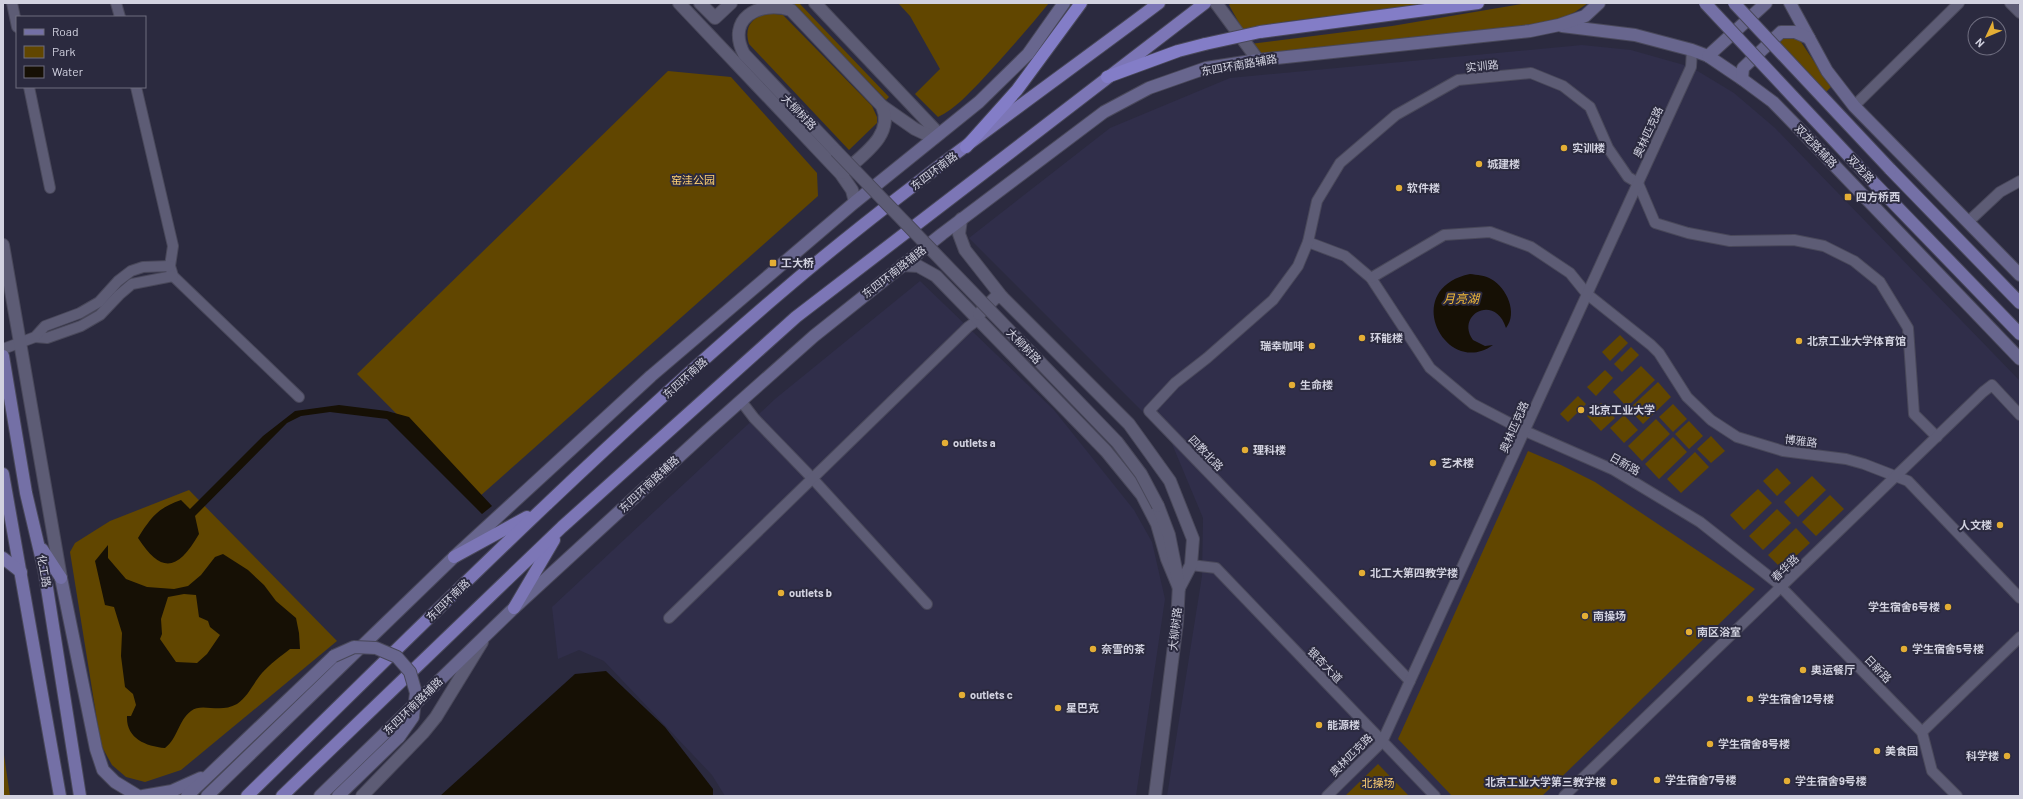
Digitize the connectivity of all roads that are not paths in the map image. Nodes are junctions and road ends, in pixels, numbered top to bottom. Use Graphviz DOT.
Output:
graph roads {
  1 [pos="12,3"];
  2 [pos="116,3"];
  3 [pos="679,3"];
  4 [pos="700,3"];
  5 [pos="731,3"];
  6 [pos="815,3"];
  7 [pos="1064,3"];
  8 [pos="1081,3"];
  9 [pos="1159,3"];
  10 [pos="1205,3"];
  11 [pos="1216,3"];
  12 [pos="1478,3"];
  13 [pos="1599,3"];
  14 [pos="1705,3"];
  15 [pos="1734,3"];
  16 [pos="1766,3"];
  17 [pos="1790,3"];
  18 [pos="1959,3"];
  19 [pos="2010,3"];
  20 [pos="2020,13"];
  21 [pos="120,16"];
  22 [pos="715,18"];
  23 [pos="16,22"];
  24 [pos="1559,25"];
  25 [pos="705,29"];
  26 [pos="1809,38"];
  27 [pos="1692,50"];
  28 [pos="1708,56"];
  29 [pos="1258,60"];
  30 [pos="1107,78"];
  31 [pos="1742,79"];
  32 [pos="29,88"];
  33 [pos="136,88"];
  34 [pos="882,106"];
  35 [pos="1854,106"];
  36 [pos="937,136"];
  37 [pos="966,147"];
  38 [pos="841,174"];
  39 [pos="2020,180"];
  40 [pos="1638,183"];
  41 [pos="50,188"];
  42 [pos="855,202"];
  43 [pos="961,219"];
  44 [pos="1968,222"];
  45 [pos="1308,242"];
  46 [pos="3,245"];
  47 [pos="902,266"];
  48 [pos="172,271"];
  49 [pos="2020,275"];
  50 [pos="1371,278"];
  51 [pos="1586,294"];
  52 [pos="1002,297"];
  53 [pos="2020,303"];
  54 [pos="979,319"];
  55 [pos="2020,334"];
  56 [pos="21,342"];
  57 [pos="3,349"];
  58 [pos="3,356"];
  59 [pos="2020,359"];
  60 [pos="300,397"];
  61 [pos="741,401"];
  62 [pos="2020,415"];
  63 [pos="1526,430"];
  64 [pos="1937,437"];
  65 [pos="3,474"];
  66 [pos="1896,476"];
  67 [pos="813,479"];
  68 [pos="542,508"];
  69 [pos="562,527"];
  70 [pos="39,545"];
  71 [pos="3,558"];
  72 [pos="454,558"];
  73 [pos="1190,565"];
  74 [pos="21,572"];
  75 [pos="61,578"];
  76 [pos="1782,587"];
  77 [pos="1179,588"];
  78 [pos="2020,598"];
  79 [pos="927,604"];
  80 [pos="514,608"];
  81 [pos="670,618"];
  82 [pos="486,637"];
  83 [pos="2020,637"];
  84 [pos="1410,681"];
  85 [pos="1922,732"];
  86 [pos="1382,742"];
  87 [pos="210,775"];
  88 [pos="79,792"];
  89 [pos="60,794"];
  90 [pos="138,796"];
  91 [pos="143,796"];
  92 [pos="187,796"];
  93 [pos="207,796"];
  94 [pos="246,796"];
  95 [pos="282,796"];
  96 [pos="320,796"];
  97 [pos="338,796"];
  98 [pos="362,796"];
  99 [pos="1155,796"];
  100 [pos="1327,796"];
  101 [pos="1435,796"];
  102 [pos="1564,796"];
  103 [pos="1957,796"];
  1 -- 23 [label="street"];
  2 -- 21 [label="street"];
  3 -- 25 [label="street, 大柳树路"];
  4 -- 22 [label="street"];
  5 -- 22 [label="street"];
  6 -- 36 [label="street"];
  7 -- 36 [label="main road"];
  8 -- 37 [label="highway"];
  9 -- 37 [label="highway, 东四环南路"];
  10 -- 30 [label="highway"];
  11 -- 29 [label="street"];
  12 -- 30 [label="highway, bridge"];
  13 -- 24 [label="main road, 东四环南路辅路"];
  14 -- 55 [label="main road, 双龙路, bridge"];
  15 -- 53 [label="main road, 双龙路, bridge"];
  16 -- 28 [label="main road"];
  17 -- 26 [label="main road"];
  18 -- 35 [label="street"];
  19 -- 20 [label="street"];
  22 -- 25 [label="street"];
  24 -- 27 [label="main road, 双龙路辅路"];
  24 -- 29 [label="main road, 东四环南路辅路"];
  25 -- 38 [label="street, 大柳树路"];
  26 -- 31 [label="main road"];
  26 -- 35 [label="main road"];
  27 -- 28 [label="main road, 双龙路辅路"];
  27 -- 40 [label="street, 奥林匹克路"];
  28 -- 31 [label="main road, 双龙路辅路"];
  29 -- 43 [label="main road, 东四环南路辅路"];
  30 -- 69 [label="highway"];
  31 -- 59 [label="main road, 双龙路辅路"];
  32 -- 41 [label="street"];
  33 -- 48 [label="street"];
  34 -- 36 [label="street, 大柳树路"];
  34 -- 38 [label="street"];
  34 -- 77 [label="street, 大柳树路, bridge"];
  35 -- 44 [label="main road"];
  36 -- 42 [label="main road"];
  37 -- 68 [label="highway, 东四环南路"];
  38 -- 42 [label="street, 大柳树路"];
  39 -- 44 [label="street"];
  40 -- 45 [label="street, 实训路"];
  40 -- 51 [label="street, 奥林匹克路"];
  40 -- 64 [label="street"];
  42 -- 72 [label="main road"];
  43 -- 47 [label="main road, 东四环南路辅路"];
  43 -- 52 [label="street"];
  44 -- 49 [label="main road"];
  45 -- 50 [label="street, 日新路"];
  45 -- 84 [label="street, 四教北路"];
  46 -- 56 [label="street"];
  47 -- 54 [label="street"];
  47 -- 61 [label="main road, 东四环南路辅路"];
  48 -- 56 [label="street"];
  48 -- 60 [label="street"];
  50 -- 51 [label="street, 博雅路"];
  50 -- 63 [label="street, 日新路"];
  51 -- 63 [label="street, 奥林匹克路"];
  51 -- 66 [label="street, 博雅路"];
  52 -- 54 [label="street"];
  52 -- 73 [label="street"];
  54 -- 67 [label="street"];
  54 -- 77 [label="street"];
  56 -- 57 [label="street"];
  56 -- 75 [label="street"];
  58 -- 70 [label="main road, 化工路"];
  61 -- 67 [label="street"];
  61 -- 80 [label="main road, 东四环南路辅路"];
  62 -- 64 [label="street, 春华路"];
  63 -- 76 [label="street, 日新路"];
  63 -- 84 [label="street, 奥林匹克路"];
  64 -- 66 [label="street, 春华路"];
  65 -- 74 [label="main road, 化工路"];
  66 -- 76 [label="street, 春华路"];
  66 -- 78 [label="street, 博雅路"];
  67 -- 79 [label="street"];
  67 -- 81 [label="street"];
  68 -- 72 [label="highway"];
  68 -- 94 [label="highway, 东四环南路"];
  69 -- 80 [label="highway"];
  69 -- 95 [label="highway"];
  70 -- 75 [label="main road"];
  70 -- 88 [label="main road, 化工路"];
  71 -- 74 [label="main road"];
  72 -- 93 [label="main road"];
  73 -- 77 [label="street"];
  73 -- 86 [label="street, 银杏大道"];
  74 -- 89 [label="main road, 化工路"];
  75 -- 90 [label="main road"];
  76 -- 85 [label="street, 日新路"];
  76 -- 102 [label="street, 春华路"];
  77 -- 99 [label="street, 大柳树路"];
  80 -- 82 [label="main road, 东四环南路辅路"];
  82 -- 96 [label="main road, 东四环南路辅路"];
  82 -- 98 [label="street"];
  83 -- 85 [label="street"];
  84 -- 86 [label="street, 奥林匹克路"];
  85 -- 103 [label="street"];
  86 -- 100 [label="street, 奥林匹克路"];
  86 -- 101 [label="street, 银杏大道"];
  87 -- 91 [label="main road"];
  87 -- 92 [label="main road"];
  87 -- 97 [label="main road, bridge"];
}
